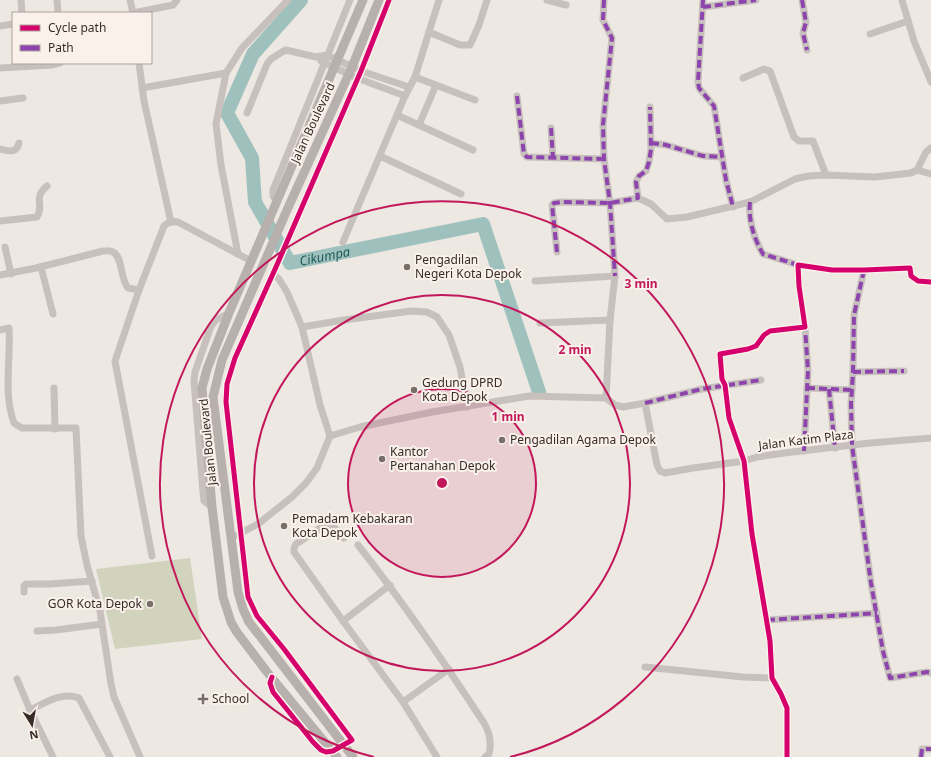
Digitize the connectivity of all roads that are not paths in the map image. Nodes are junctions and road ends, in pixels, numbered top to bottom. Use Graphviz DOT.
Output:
graph roads {
  1 [pos="21,0"];
  2 [pos="57,0"];
  3 [pos="130,0"];
  4 [pos="177,0"];
  5 [pos="288,0"];
  6 [pos="350,0"];
  7 [pos="363,0"];
  8 [pos="379,0"];
  9 [pos="390,0"];
  10 [pos="439,0"];
  11 [pos="487,0"];
  12 [pos="547,0"];
  13 [pos="604,0"];
  14 [pos="756,0"];
  15 [pos="802,0"];
  16 [pos="902,0"];
  17 [pos="703,3"];
  18 [pos="566,5"];
  19 [pos="22,12"];
  20 [pos="58,12"];
  21 [pos="133,12"];
  22 [pos="138,12"];
  23 [pos="908,20"];
  24 [pos="12,24"];
  25 [pos="0,26"];
  26 [pos="429,32"];
  27 [pos="870,34"];
  28 [pos="807,50"];
  29 [pos="327,55"];
  30 [pos="316,57"];
  31 [pos="324,63"];
  32 [pos="336,63"];
  33 [pos="56,64"];
  34 [pos="139,64"];
  35 [pos="0,68"];
  36 [pos="361,71"];
  37 [pos="226,73"];
  38 [pos="353,73"];
  39 [pos="415,76"];
  40 [pos="384,78"];
  41 [pos="743,78"];
  42 [pos="931,82"];
  43 [pos="436,85"];
  44 [pos="381,87"];
  45 [pos="410,87"];
  46 [pos="142,88"];
  47 [pos="405,96"];
  48 [pos="517,96"];
  49 [pos="23,98"];
  50 [pos="475,100"];
  51 [pos="0,101"];
  52 [pos="650,107"];
  53 [pos="247,113"];
  54 [pos="397,115"];
  55 [pos="419,125"];
  56 [pos="551,128"];
  57 [pos="651,142"];
  58 [pos="19,143"];
  59 [pos="931,148"];
  60 [pos="0,149"];
  61 [pos="473,150"];
  62 [pos="380,156"];
  63 [pos="722,157"];
  64 [pos="553,158"];
  65 [pos="604,159"];
  66 [pos="917,170"];
  67 [pos="931,174"];
  68 [pos="826,175"];
  69 [pos="47,186"];
  70 [pos="461,194"];
  71 [pos="638,198"];
  72 [pos="610,202"];
  73 [pos="750,202"];
  74 [pos="276,203"];
  75 [pos="733,207"];
  76 [pos="287,210"];
  77 [pos="0,221"];
  78 [pos="171,222"];
  79 [pos="343,242"];
  80 [pos="5,247"];
  81 [pos="557,252"];
  82 [pos="238,254"];
  83 [pos="251,261"];
  84 [pos="798,265"];
  85 [pos="41,267"];
  86 [pos="864,270"];
  87 [pos="11,274"];
  88 [pos="273,274"];
  89 [pos="0,275"];
  90 [pos="615,276"];
  91 [pos="535,281"];
  92 [pos="931,282"];
  93 [pos="139,290"];
  94 [pos="53,314"];
  95 [pos="610,320"];
  96 [pos="540,323"];
  97 [pos="302,327"];
  98 [pos="805,327"];
  99 [pos="0,330"];
  100 [pos="904,371"];
  101 [pos="854,372"];
  102 [pos="761,380"];
  103 [pos="725,385"];
  104 [pos="54,388"];
  105 [pos="807,388"];
  106 [pos="829,389"];
  107 [pos="852,390"];
  108 [pos="606,398"];
  109 [pos="645,403"];
  110 [pos="467,407"];
  111 [pos="55,429"];
  112 [pos="330,436"];
  113 [pos="931,438"];
  114 [pos="852,446"];
  115 [pos="835,448"];
  116 [pos="804,451"];
  117 [pos="744,462"];
  118 [pos="241,533"];
  119 [pos="231,538"];
  120 [pos="344,538"];
  121 [pos="358,545"];
  122 [pos="152,556"];
  123 [pos="234,557"];
  124 [pos="218,562"];
  125 [pos="92,581"];
  126 [pos="390,585"];
  127 [pos="24,592"];
  128 [pos="877,613"];
  129 [pos="767,620"];
  130 [pos="343,621"];
  131 [pos="102,624"];
  132 [pos="37,631"];
  133 [pos="645,667"];
  134 [pos="449,669"];
  135 [pos="931,673"];
  136 [pos="772,678"];
  137 [pos="17,679"];
  138 [pos="403,702"];
  139 [pos="30,710"];
  140 [pos="344,745"];
  141 [pos="931,749"];
  142 [pos="335,754"];
  143 [pos="53,757"];
  144 [pos="110,757"];
  145 [pos="140,757"];
  146 [pos="353,757"];
  147 [pos="437,757"];
  148 [pos="485,757"];
  149 [pos="787,757"];
  150 [pos="921,757"];
  1 -- 19 [label="street"];
  2 -- 20 [label="street"];
  3 -- 21 [label="street"];
  4 -- 22 [label="street"];
  5 -- 37 [label="street"];
  6 -- 29 [label="street"];
  7 -- 32 [label="main road, Jalan Boulevard"];
  8 -- 38 [label="main road, Jalan Boulevard"];
  9 -- 36 [label="street"];
  10 -- 26 [label="street"];
  11 -- 26 [label="street"];
  12 -- 18 [label="street"];
  13 -- 65 [label="street"];
  14 -- 17 [label="street"];
  15 -- 28 [label="street"];
  16 -- 23 [label="street"];
  17 -- 63 [label="street"];
  23 -- 27 [label="street"];
  23 -- 42 [label="street"];
  24 -- 25 [label="street"];
  26 -- 39 [label="street"];
  29 -- 30 [label="street"];
  29 -- 31 [label="street"];
  29 -- 32 [label="street"];
  30 -- 31 [label="street"];
  30 -- 53 [label="street"];
  31 -- 32 [label="street"];
  31 -- 74 [label="street"];
  32 -- 38 [label="street"];
  32 -- 74 [label="main road, Jalan Boulevard"];
  33 -- 35 [label="street"];
  34 -- 46 [label="street"];
  36 -- 38 [label="street"];
  36 -- 40 [label="street"];
  37 -- 46 [label="street"];
  37 -- 82 [label="street"];
  38 -- 44 [label="street"];
  38 -- 76 [label="main road, Jalan Boulevard"];
  38 -- 88 [label="street"];
  39 -- 43 [label="street"];
  39 -- 45 [label="street"];
  40 -- 44 [label="street"];
  40 -- 45 [label="street"];
  41 -- 68 [label="street"];
  43 -- 50 [label="street"];
  43 -- 55 [label="street"];
  44 -- 47 [label="street"];
  45 -- 47 [label="street"];
  46 -- 78 [label="street"];
  47 -- 54 [label="street"];
  48 -- 64 [label="street"];
  49 -- 51 [label="street"];
  52 -- 57 [label="street"];
  54 -- 55 [label="street"];
  54 -- 62 [label="street"];
  55 -- 61 [label="street"];
  56 -- 64 [label="street"];
  57 -- 63 [label="street"];
  57 -- 71 [label="street"];
  58 -- 60 [label="street"];
  59 -- 66 [label="street"];
  62 -- 70 [label="street"];
  62 -- 79 [label="street"];
  63 -- 75 [label="street"];
  64 -- 65 [label="street"];
  65 -- 72 [label="street"];
  66 -- 67 [label="street"];
  66 -- 68 [label="street"];
  68 -- 73 [label="street"];
  69 -- 77 [label="street"];
  71 -- 72 [label="street"];
  71 -- 75 [label="street"];
  72 -- 81 [label="street"];
  72 -- 90 [label="street"];
  73 -- 75 [label="street"];
  73 -- 84 [label="street"];
  74 -- 76 [label="main road"];
  74 -- 83 [label="main road, Jalan Boulevard"];
  76 -- 119 [label="main road, Jalan Boulevard"];
  78 -- 82 [label="street"];
  78 -- 93 [label="street"];
  80 -- 87 [label="street"];
  82 -- 83 [label="street"];
  83 -- 124 [label="main road, Jalan Boulevard"];
  84 -- 86 [label="street"];
  84 -- 98 [label="street"];
  85 -- 87 [label="street"];
  85 -- 93 [label="street"];
  85 -- 94 [label="street"];
  86 -- 92 [label="street"];
  86 -- 101 [label="street"];
  87 -- 89 [label="street"];
  88 -- 97 [label="street"];
  88 -- 118 [label="street"];
  90 -- 91 [label="street"];
  90 -- 95 [label="street"];
  93 -- 122 [label="street"];
  95 -- 96 [label="street"];
  95 -- 108 [label="street"];
  97 -- 110 [label="street"];
  97 -- 112 [label="street"];
  98 -- 103 [label="street"];
  98 -- 105 [label="street"];
  99 -- 111 [label="street"];
  100 -- 101 [label="street"];
  101 -- 107 [label="street"];
  102 -- 103 [label="street"];
  103 -- 109 [label="street"];
  103 -- 117 [label="street"];
  104 -- 111 [label="street"];
  105 -- 106 [label="street"];
  105 -- 116 [label="street"];
  106 -- 107 [label="street"];
  106 -- 115 [label="street"];
  107 -- 114 [label="street"];
  108 -- 109 [label="street"];
  108 -- 110 [label="street"];
  109 -- 117 [label="street, Jalan Katim Plaza"];
  110 -- 112 [label="street"];
  111 -- 125 [label="street"];
  112 -- 118 [label="street"];
  113 -- 114 [label="street, Jalan Katim Plaza"];
  114 -- 115 [label="street, Jalan Katim Plaza"];
  114 -- 128 [label="street"];
  115 -- 116 [label="street, Jalan Katim Plaza"];
  116 -- 117 [label="street, Jalan Katim Plaza"];
  117 -- 129 [label="street"];
  118 -- 119 [label="street"];
  118 -- 140 [label="street"];
  119 -- 123 [label="main road, Jalan Boulevard"];
  120 -- 130 [label="street"];
  121 -- 126 [label="street"];
  123 -- 124 [label="main road"];
  123 -- 140 [label="main road, Jalan Boulevard"];
  124 -- 142 [label="main road, Jalan Boulevard"];
  125 -- 127 [label="street"];
  125 -- 131 [label="street"];
  126 -- 130 [label="street"];
  126 -- 134 [label="street"];
  128 -- 129 [label="street"];
  128 -- 135 [label="street"];
  129 -- 136 [label="street"];
  130 -- 138 [label="street"];
  131 -- 132 [label="street"];
  131 -- 145 [label="street"];
  133 -- 136 [label="street"];
  134 -- 138 [label="street"];
  134 -- 148 [label="street"];
  136 -- 149 [label="street"];
  137 -- 139 [label="street"];
  138 -- 147 [label="street"];
  139 -- 143 [label="street"];
  139 -- 144 [label="street"];
  140 -- 142 [label="street"];
  140 -- 146 [label="main road, Jalan Boulevard"];
  141 -- 150 [label="street"];
}
